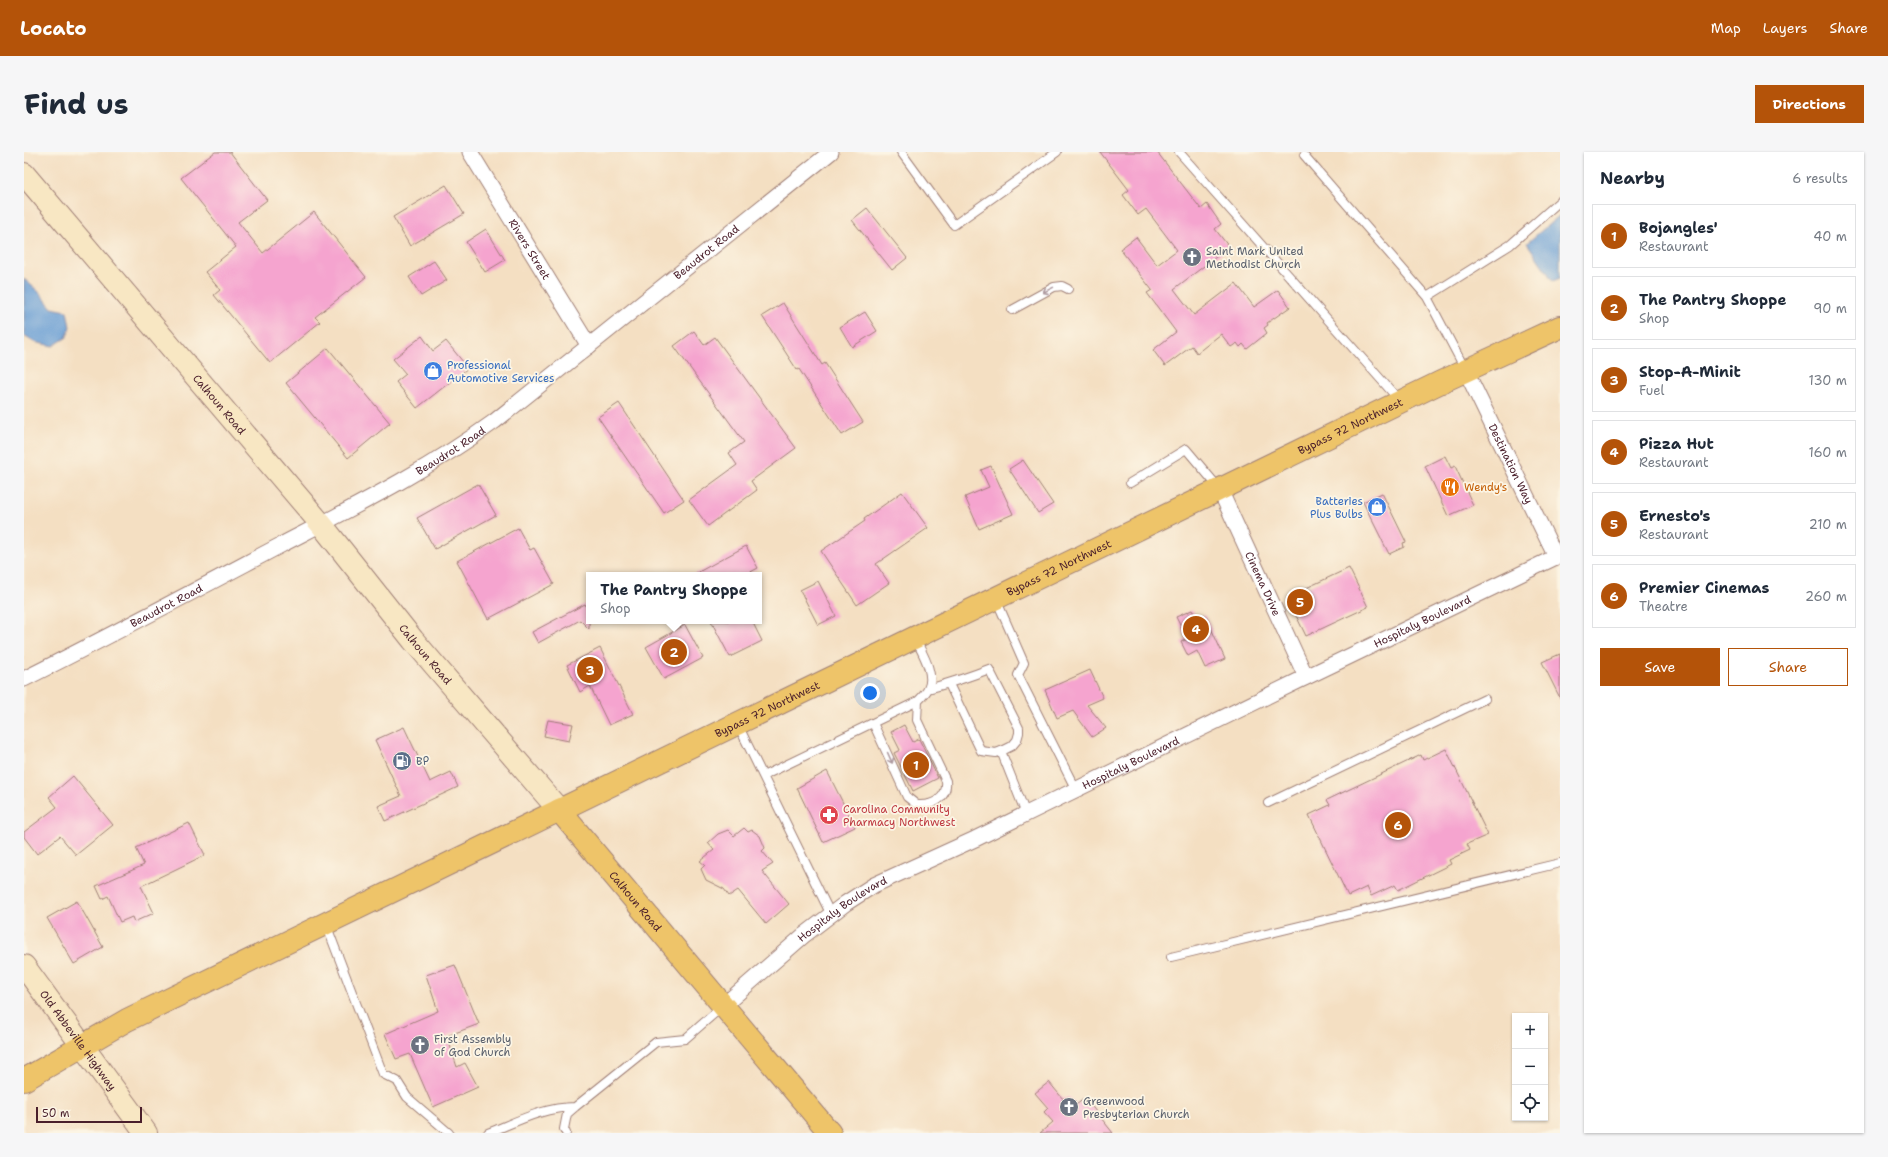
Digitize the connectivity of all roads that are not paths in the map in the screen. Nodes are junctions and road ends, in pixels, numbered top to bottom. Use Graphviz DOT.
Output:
graph roads {
  1 [pos="470,152"];
  2 [pos="831,152"];
  3 [pos="901,152"];
  4 [pos="1057,152"];
  5 [pos="1179,152"];
  6 [pos="1304,153"];
  7 [pos="24,174"];
  8 [pos="1560,201"];
  9 [pos="1068,290"];
  10 [pos="1427,297"];
  11 [pos="1012,310"];
  12 [pos="1560,327"];
  13 [pos="588,346"];
  14 [pos="1466,371"];
  15 [pos="1400,402"];
  16 [pos="1130,483"];
  17 [pos="1220,490"];
  18 [pos="321,524"];
  19 [pos="1558,556"];
  20 [pos="996,599"];
  21 [pos="915,638"];
  22 [pos="1306,677"];
  23 [pos="24,680"];
  24 [pos="949,684"];
  25 [pos="928,689"];
  26 [pos="1485,699"];
  27 [pos="918,701"];
  28 [pos="738,723"];
  29 [pos="874,723"];
  30 [pos="1001,751"];
  31 [pos="763,776"];
  32 [pos="1076,790"];
  33 [pos="1268,803"];
  34 [pos="559,810"];
  35 [pos="1026,814"];
  36 [pos="1560,864"];
  37 [pos="831,915"];
  38 [pos="326,924"];
  39 [pos="1171,957"];
  40 [pos="24,966"];
  41 [pos="723,1006"];
  42 [pos="82,1046"];
  43 [pos="24,1080"];
  44 [pos="575,1107"];
  45 [pos="146,1133"];
  46 [pos="449,1133"];
  47 [pos="488,1133"];
  48 [pos="566,1133"];
  49 [pos="830,1133"];
  1 -- 13 [label="street, Rivers Street"];
  2 -- 13 [label="street, Beaudrot Road"];
  3 -- 4 [label="lane"];
  5 -- 15 [label="lane"];
  6 -- 10 [label="lane"];
  7 -- 18 [label="main road, Calhoun Road"];
  8 -- 10 [label="lane"];
  9 -- 11 [label="lane, one-way"];
  10 -- 14 [label="lane"];
  12 -- 14 [label="main road, Bypass 72 Northwest"];
  13 -- 18 [label="street, Beaudrot Road"];
  14 -- 15 [label="main road, Bypass 72 Northwest"];
  14 -- 19 [label="street, Destination Way"];
  15 -- 17 [label="main road, Bypass 72 Northwest"];
  16 -- 17 [label="lane"];
  17 -- 20 [label="main road, Bypass 72 Northwest"];
  17 -- 22 [label="street, Cinema Drive"];
  18 -- 23 [label="street, Beaudrot Road"];
  18 -- 34 [label="main road, Calhoun Road"];
  19 -- 22 [label="street, Hospitaly Boulevard"];
  20 -- 21 [label="main road, Bypass 72 Northwest"];
  20 -- 32 [label="lane"];
  21 -- 25 [label="lane"];
  21 -- 28 [label="main road, Bypass 72 Northwest"];
  22 -- 32 [label="street, Hospitaly Boulevard"];
  24 -- 25 [label="lane"];
  24 -- 30 [label="lane"];
  24 -- 30 [label="lane"];
  25 -- 27 [label="lane"];
  26 -- 33 [label="lane"];
  27 -- 29 [label="lane"];
  29 -- 27 [label="lane, one-way"];
  28 -- 31 [label="lane"];
  28 -- 34 [label="main road, Bypass 72 Northwest"];
  29 -- 31 [label="lane"];
  30 -- 35 [label="lane"];
  31 -- 37 [label="lane"];
  32 -- 35 [label="street, Hospitaly Boulevard"];
  34 -- 38 [label="main road, Bypass 72 Northwest"];
  34 -- 41 [label="main road, Calhoun Road"];
  35 -- 37 [label="street, Hospitaly Boulevard"];
  36 -- 39 [label="lane"];
  37 -- 41 [label="street, Hospitaly Boulevard"];
  38 -- 42 [label="main road, Bypass 72 Northwest"];
  38 -- 46 [label="lane"];
  40 -- 42 [label="main road, Old Abbeville Highway"];
  41 -- 44 [label="lane"];
  41 -- 49 [label="main road, Calhoun Road"];
  42 -- 43 [label="main road, Bypass 72 Northwest"];
  42 -- 45 [label="main road, Old Abbeville Highway"];
  44 -- 47 [label="lane"];
  44 -- 48 [label="lane"];
}
